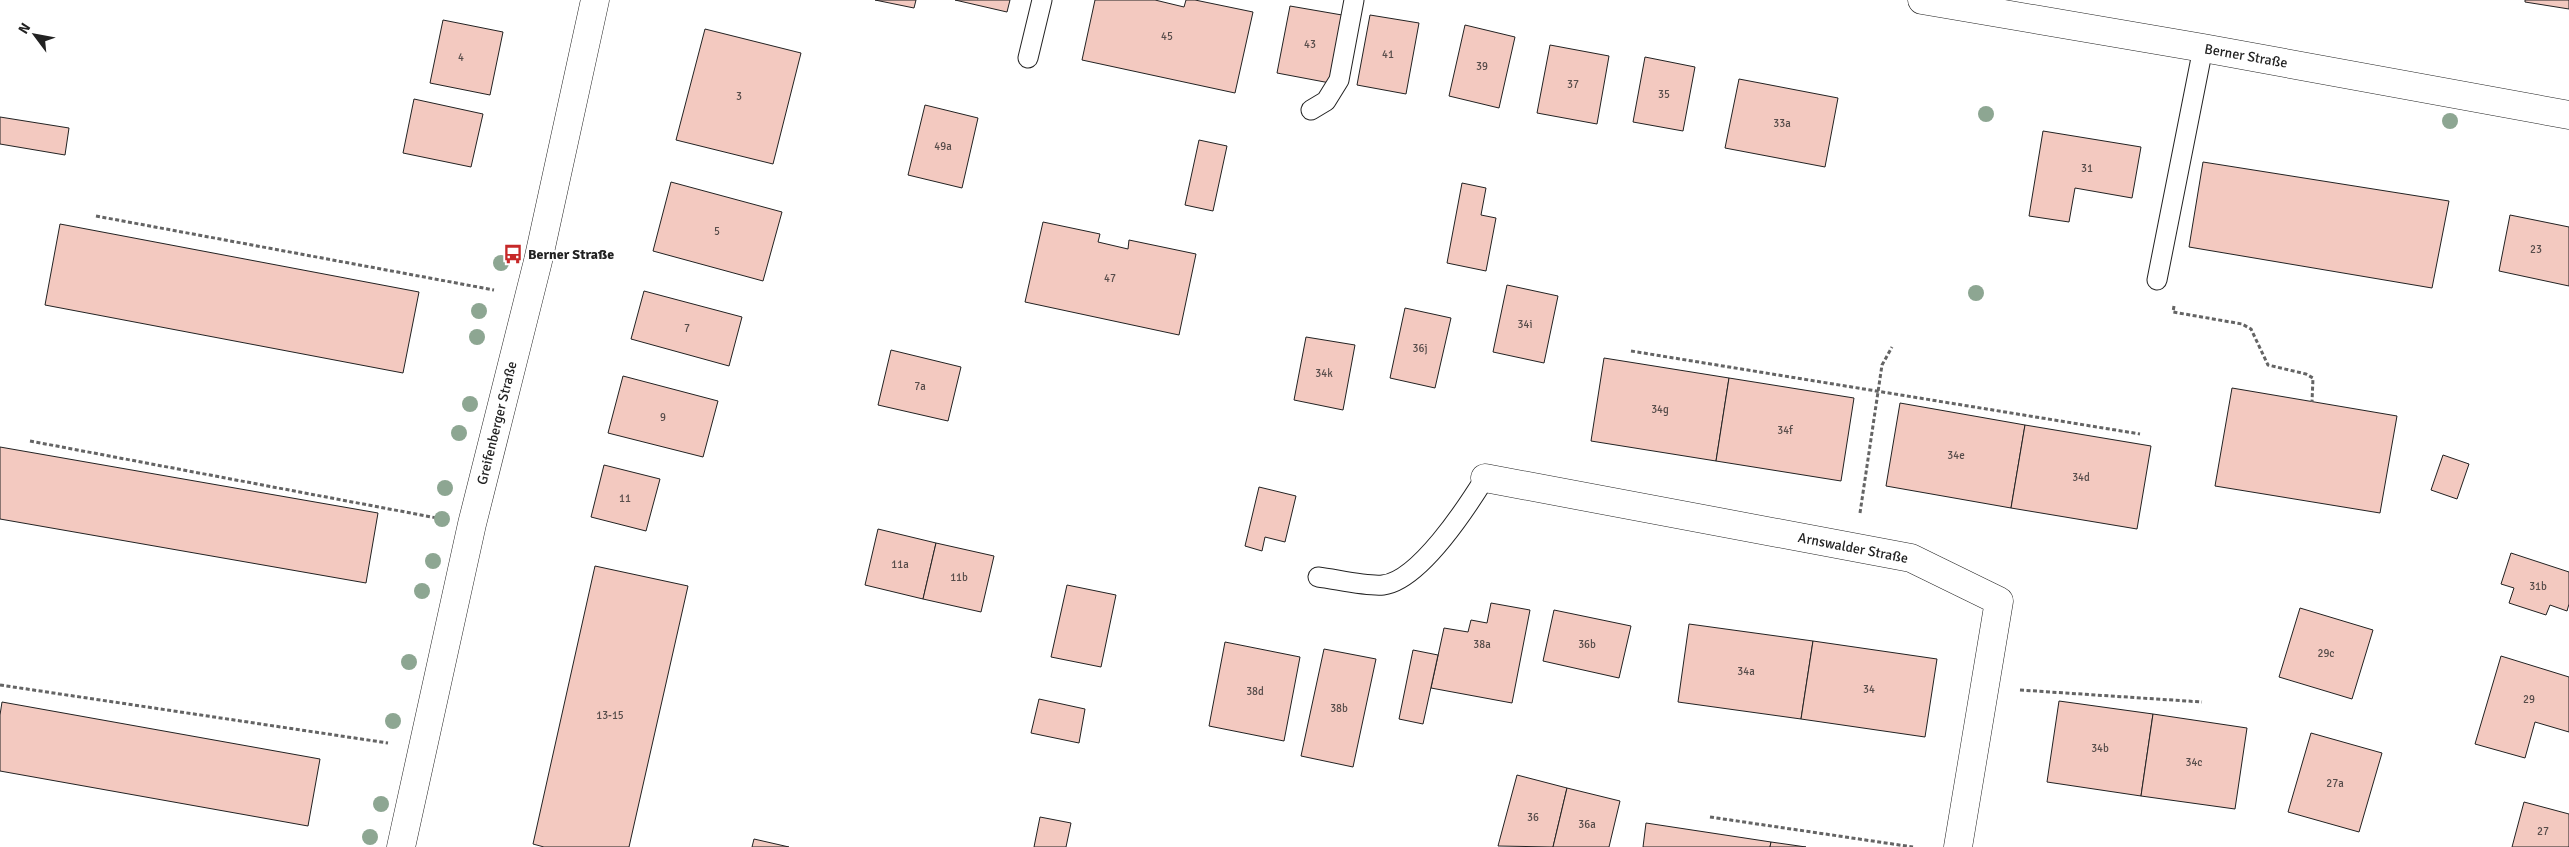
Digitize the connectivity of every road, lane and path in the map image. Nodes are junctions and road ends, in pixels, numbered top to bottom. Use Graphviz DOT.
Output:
graph roads {
  1 [pos="595,0"];
  2 [pos="1042,0"];
  3 [pos="1354,0"];
  4 [pos="1922,0"];
  5 [pos="2204,48"];
  6 [pos="1028,58"];
  7 [pos="1311,110"];
  8 [pos="2569,115"];
  9 [pos="96,216"];
  10 [pos="2157,280"];
  11 [pos="529,296"];
  12 [pos="2174,303"];
  13 [pos="1892,347"];
  14 [pos="1631,351"];
  15 [pos="1878,392"];
  16 [pos="2312,402"];
  17 [pos="2140,434"];
  18 [pos="30,441"];
  19 [pos="1485,478"];
  20 [pos="472,524"];
  21 [pos="1855,548"];
  22 [pos="1318,577"];
  23 [pos="0,685"];
  24 [pos="1985,687"];
  25 [pos="2202,702"];
  26 [pos="423,748"];
  27 [pos="1710,817"];
  28 [pos="401,847"];
  29 [pos="1913,847"];
  30 [pos="1958,847"];
  1 -- 11 [label="street, Greifenberger Straße"];
  2 -- 6 [label="lane"];
  3 -- 7 [label="lane"];
  4 -- 5 [label="street, Berner Straße"];
  5 -- 8 [label="street, Berner Straße"];
  5 -- 10 [label="lane"];
  9 -- 11 [label="path"];
  11 -- 20 [label="street, Greifenberger Straße"];
  12 -- 16 [label="path"];
  13 -- 15 [label="path"];
  14 -- 15 [label="path"];
  15 -- 17 [label="path"];
  15 -- 21 [label="path"];
  18 -- 20 [label="path"];
  19 -- 21 [label="street, Arnswalder Straße"];
  19 -- 22 [label="lane"];
  20 -- 26 [label="street, Greifenberger Straße"];
  21 -- 24 [label="street, Arnswalder Straße"];
  23 -- 26 [label="path"];
  24 -- 25 [label="path"];
  24 -- 30 [label="street, Arnswalder Straße"];
  26 -- 28 [label="street, Greifenberger Straße"];
  27 -- 29 [label="path"];
}
